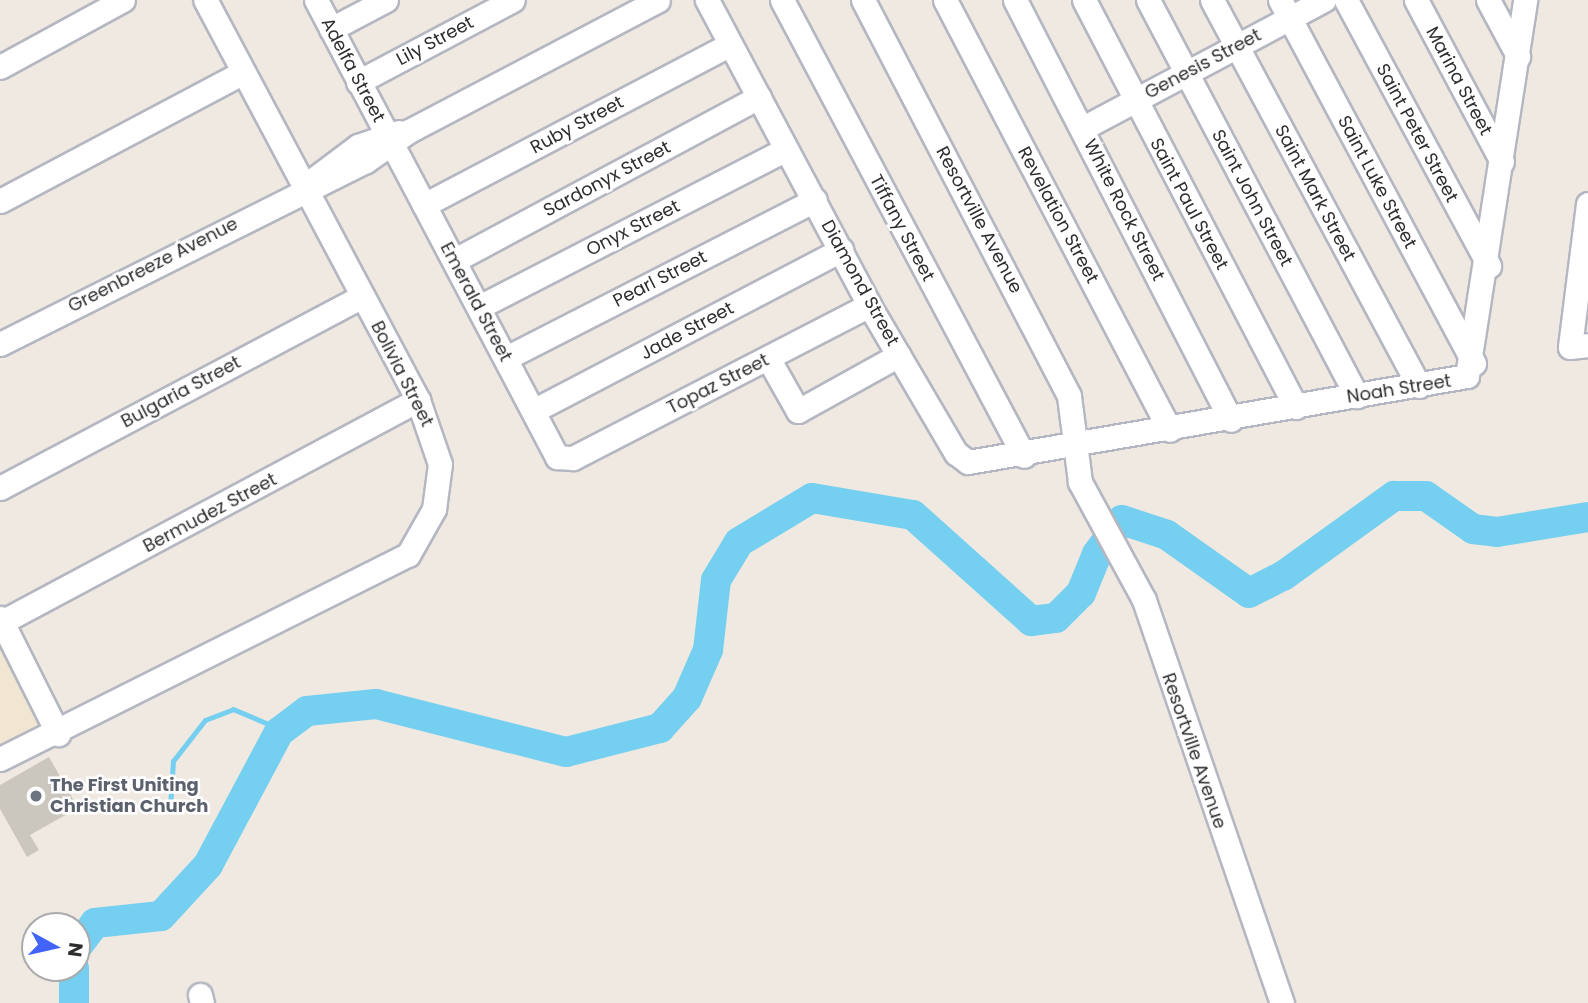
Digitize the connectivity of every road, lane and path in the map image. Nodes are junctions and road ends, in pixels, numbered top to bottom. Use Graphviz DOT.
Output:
graph roads {
  1 [pos="123,0"];
  2 [pos="205,0"];
  3 [pos="316,0"];
  4 [pos="386,0"];
  5 [pos="513,0"];
  6 [pos="658,0"];
  7 [pos="707,0"];
  8 [pos="782,0"];
  9 [pos="863,0"];
  10 [pos="945,0"];
  11 [pos="1015,0"];
  12 [pos="1084,0"];
  13 [pos="1148,0"];
  14 [pos="1212,0"];
  15 [pos="1324,0"];
  16 [pos="1346,0"];
  17 [pos="1416,0"];
  18 [pos="1488,0"];
  19 [pos="1525,0"];
  20 [pos="88,7"];
  21 [pos="1285,9"];
  22 [pos="331,29"];
  23 [pos="729,45"];
  24 [pos="1237,46"];
  25 [pos="1518,55"];
  26 [pos="0,66"];
  27 [pos="242,73"];
  28 [pos="1186,74"];
  29 [pos="358,82"];
  30 [pos="759,97"];
  31 [pos="1135,101"];
  32 [pos="1083,128"];
  33 [pos="395,138"];
  34 [pos="786,149"];
  35 [pos="1502,162"];
  36 [pos="306,186"];
  37 [pos="814,200"];
  38 [pos="0,201"];
  39 [pos="1588,204"];
  40 [pos="424,205"];
  41 [pos="841,250"];
  42 [pos="455,260"];
  43 [pos="1489,266"];
  44 [pos="362,296"];
  45 [pos="869,305"];
  46 [pos="479,307"];
  47 [pos="0,344"];
  48 [pos="1579,346"];
  49 [pos="899,355"];
  50 [pos="506,358"];
  51 [pos="768,359"];
  52 [pos="1474,363"];
  53 [pos="1419,386"];
  54 [pos="1357,396"];
  55 [pos="418,400"];
  56 [pos="1296,407"];
  57 [pos="533,411"];
  58 [pos="1231,420"];
  59 [pos="1170,430"];
  60 [pos="1079,446"];
  61 [pos="1024,456"];
  62 [pos="564,461"];
  63 [pos="0,488"];
  64 [pos="1,621"];
  65 [pos="58,734"];
  66 [pos="0,759"];
  67 [pos="1282,1003"];
  1 -- 20 [label="street"];
  2 -- 27 [label="street, Bolivia Street"];
  3 -- 22 [label="street, Adelfa Street"];
  4 -- 22 [label="street"];
  5 -- 29 [label="street, Lily Street"];
  6 -- 33 [label="street, Greenbreeze Avenue"];
  7 -- 23 [label="street, Diamond Street"];
  8 -- 61 [label="street, Tiffany Street"];
  9 -- 60 [label="street, Resortville Avenue"];
  10 -- 59 [label="street, Revelation Street"];
  11 -- 32 [label="street, White Rock Street"];
  12 -- 31 [label="street, Saint Paul Street"];
  13 -- 28 [label="street, Saint John Street"];
  14 -- 24 [label="street, Saint Mark Street"];
  15 -- 21 [label="street, Genesis Street"];
  16 -- 43 [label="street, Saint Peter Street"];
  17 -- 35 [label="street, Marina Street"];
  18 -- 25 [label="street"];
  19 -- 25 [label="street, Noah Street"];
  20 -- 26 [label="street"];
  21 -- 24 [label="street, Genesis Street"];
  21 -- 52 [label="street, Saint Luke Street"];
  22 -- 29 [label="street, Adelfa Street"];
  23 -- 30 [label="street, Diamond Street"];
  23 -- 40 [label="street, Ruby Street"];
  24 -- 28 [label="street, Genesis Street"];
  24 -- 53 [label="street, Saint Mark Street"];
  25 -- 35 [label="street, Noah Street"];
  27 -- 36 [label="street, Bolivia Street"];
  27 -- 38 [label="street"];
  28 -- 31 [label="street, Genesis Street"];
  28 -- 54 [label="street, Saint John Street"];
  29 -- 33 [label="street, Adelfa Street"];
  30 -- 34 [label="street, Diamond Street"];
  30 -- 42 [label="street, Sardonyx Street"];
  31 -- 32 [label="street, Genesis Street"];
  31 -- 56 [label="street, Saint Paul Street"];
  32 -- 58 [label="street, White Rock Street"];
  33 -- 36 [label="street, Greenbreeze Avenue"];
  33 -- 40 [label="street, Emerald Street"];
  34 -- 37 [label="street, Diamond Street"];
  34 -- 46 [label="street, Onyx Street"];
  35 -- 43 [label="street, Noah Street"];
  36 -- 44 [label="street, Bolivia Street"];
  36 -- 47 [label="street, Greenbreeze Avenue"];
  37 -- 41 [label="street, Diamond Street"];
  37 -- 50 [label="street, Pearl Street"];
  39 -- 48 [label="street"];
  40 -- 42 [label="street, Emerald Street"];
  41 -- 45 [label="street, Diamond Street"];
  41 -- 57 [label="street, Jade Street"];
  42 -- 46 [label="street, Emerald Street"];
  43 -- 52 [label="street, Noah Street"];
  44 -- 55 [label="street, Bolivia Street"];
  44 -- 63 [label="street, Bulgaria Street"];
  45 -- 49 [label="street, Diamond Street"];
  45 -- 51 [label="street, Topaz Street"];
  46 -- 50 [label="street, Emerald Street"];
  49 -- 51 [label="street"];
  49 -- 61 [label="street, Diamond Street"];
  50 -- 57 [label="street, Emerald Street"];
  51 -- 62 [label="street, Topaz Street"];
  52 -- 53 [label="street, Noah Street"];
  53 -- 54 [label="street, Noah Street"];
  54 -- 56 [label="street, Noah Street"];
  55 -- 64 [label="street, Bermudez Street"];
  55 -- 65 [label="street, Bolivia Street"];
  56 -- 58 [label="street, Noah Street"];
  57 -- 62 [label="street, Emerald Street"];
  58 -- 59 [label="street, Noah Street"];
  59 -- 60 [label="street, Noah Street"];
  60 -- 61 [label="street, Diamond Street"];
  60 -- 67 [label="street, Resortville Avenue"];
  64 -- 65 [label="street"];
  65 -- 66 [label="street, Bolivia Street"];
}
